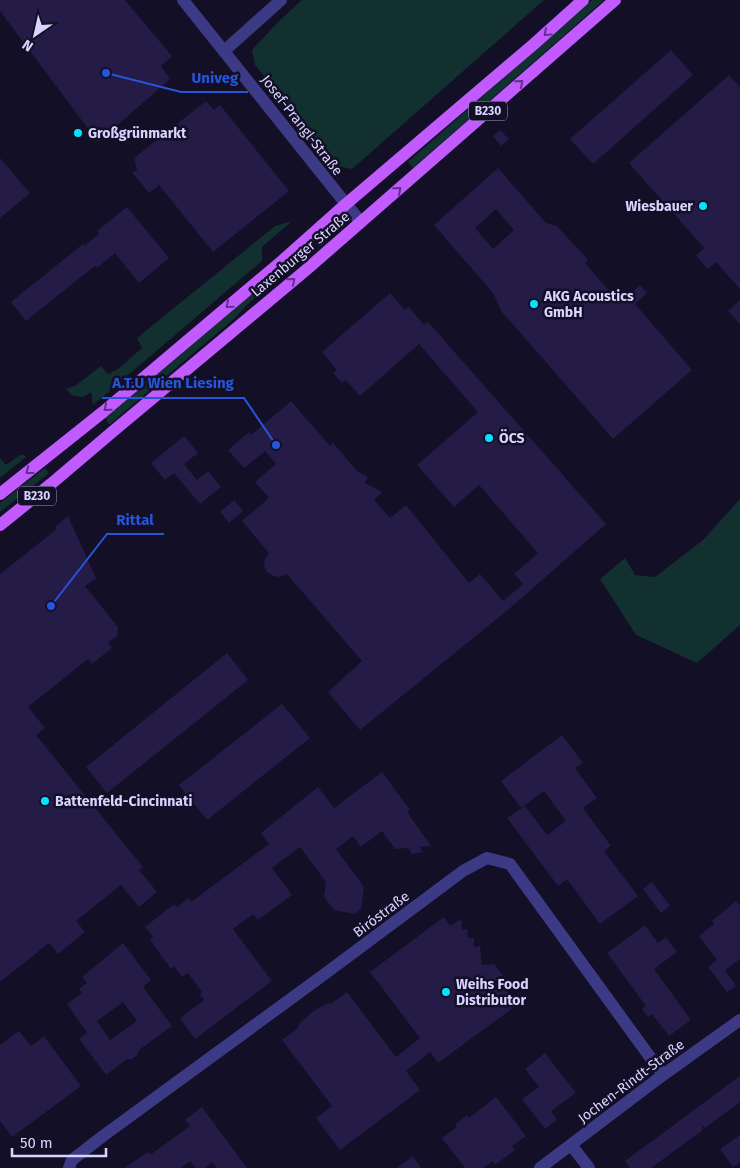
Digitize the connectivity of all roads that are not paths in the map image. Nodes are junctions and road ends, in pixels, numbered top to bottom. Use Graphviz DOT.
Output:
graph roads {
  1 [pos="184,0"];
  2 [pos="281,0"];
  3 [pos="583,0"];
  4 [pos="615,0"];
  5 [pos="224,51"];
  6 [pos="346,204"];
  7 [pos="361,222"];
  8 [pos="0,494"];
  9 [pos="0,525"];
  10 [pos="740,1020"];
  11 [pos="663,1075"];
  12 [pos="571,1144"];
  13 [pos="70,1168"];
  14 [pos="540,1168"];
  15 [pos="589,1168"];
  1 -- 5 [label="street, Josef-Prangl-Straße"];
  2 -- 5 [label="street"];
  3 -- 6 [label="main road, Laxenburger Straße / B230, one-way"];
  7 -- 4 [label="main road, Laxenburger Straße / B230, one-way"];
  5 -- 6 [label="street, Josef-Prangl-Straße"];
  6 -- 7 [label="street, Josef-Prangl-Straße"];
  6 -- 8 [label="main road, Laxenburger Straße / B230, one-way"];
  9 -- 7 [label="main road, Laxenburger Straße / B230, one-way"];
  10 -- 11 [label="street, Jochen-Rindt-Straße"];
  11 -- 12 [label="street, Jochen-Rindt-Straße"];
  11 -- 13 [label="street, Biróstraße"];
  12 -- 14 [label="street, Jochen-Rindt-Straße"];
  12 -- 15 [label="street"];
}
